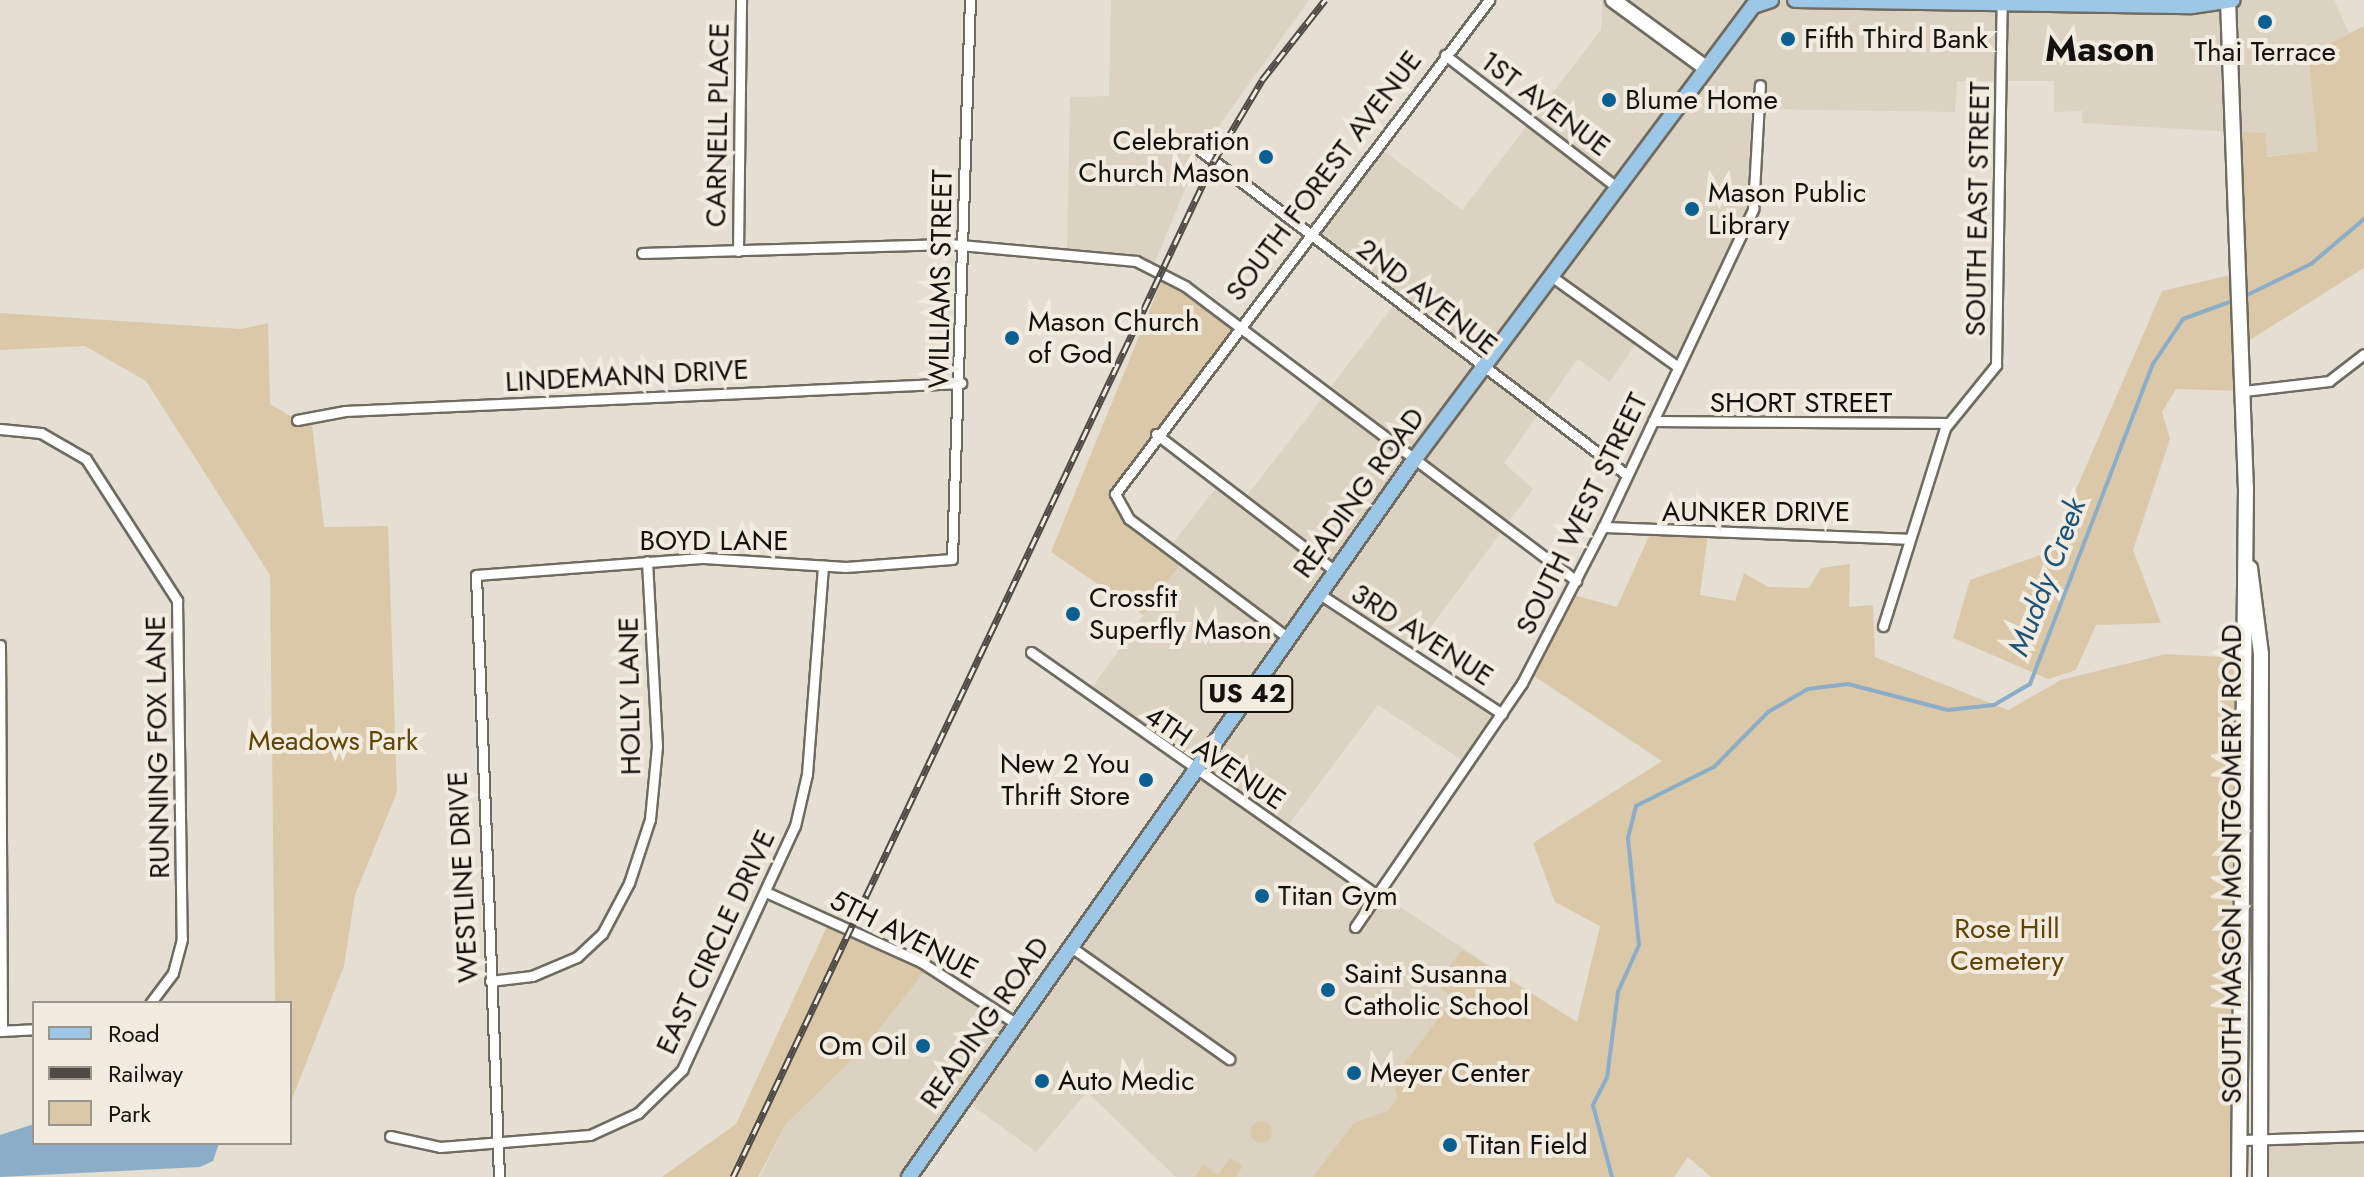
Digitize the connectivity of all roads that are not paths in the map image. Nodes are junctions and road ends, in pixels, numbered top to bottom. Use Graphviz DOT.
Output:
graph roads {
  1 [pos="741,0"];
  2 [pos="970,0"];
  3 [pos="1489,0"];
  4 [pos="1613,0"];
  5 [pos="1771,0"];
  6 [pos="1795,0"];
  7 [pos="2230,1"];
  8 [pos="2002,2"];
  9 [pos="1753,3"];
  10 [pos="1445,55"];
  11 [pos="1706,68"];
  12 [pos="1760,85"];
  13 [pos="1201,151"];
  14 [pos="1618,188"];
  15 [pos="1308,233"];
  16 [pos="965,247"];
  17 [pos="738,251"];
  18 [pos="642,253"];
  19 [pos="1551,276"];
  20 [pos="1238,325"];
  21 [pos="2364,354"];
  22 [pos="1678,367"];
  23 [pos="1482,368"];
  24 [pos="961,383"];
  25 [pos="2244,391"];
  26 [pos="297,420"];
  27 [pos="1653,421"];
  28 [pos="1948,423"];
  29 [pos="0,429"];
  30 [pos="1156,434"];
  31 [pos="1414,460"];
  32 [pos="1627,475"];
  33 [pos="1603,527"];
  34 [pos="1909,539"];
  35 [pos="2246,552"];
  36 [pos="952,559"];
  37 [pos="647,561"];
  38 [pos="823,566"];
  39 [pos="1334,570"];
  40 [pos="476,575"];
  41 [pos="1576,581"];
  42 [pos="1318,593"];
  43 [pos="1883,626"];
  44 [pos="1287,637"];
  45 [pos="0,645"];
  46 [pos="1031,652"];
  47 [pos="1502,714"];
  48 [pos="1193,770"];
  49 [pos="768,893"];
  50 [pos="1378,896"];
  51 [pos="1355,927"];
  52 [pos="1071,947"];
  53 [pos="490,981"];
  54 [pos="152,1001"];
  55 [pos="1017,1024"];
  56 [pos="32,1029"];
  57 [pos="1,1031"];
  58 [pos="1229,1059"];
  59 [pos="390,1136"];
  60 [pos="2364,1136"];
  61 [pos="2240,1140"];
  62 [pos="2260,1140"];
  63 [pos="497,1145"];
  64 [pos="499,1177"];
  65 [pos="909,1177"];
  66 [pos="2239,1177"];
  67 [pos="2260,1177"];
  1 -- 17 [label="street, CARNELL PLACE"];
  2 -- 16 [label="street, WILLIAMS STREET"];
  3 -- 10 [label="street, SOUTH FOREST AVENUE"];
  4 -- 11 [label="main road"];
  5 -- 9 [label="main road, US 42"];
  6 -- 8 [label="main road"];
  7 -- 8 [label="main road"];
  7 -- 25 [label="main road, SOUTH MASON MONTGOMERY ROAD"];
  8 -- 28 [label="street, SOUTH EAST STREET"];
  9 -- 11 [label="main road, READING ROAD / US 42"];
  10 -- 14 [label="street, 1ST AVENUE"];
  10 -- 15 [label="street, SOUTH FOREST AVENUE"];
  11 -- 14 [label="main road, READING ROAD / US 42"];
  12 -- 22 [label="street, SOUTH WEST STREET"];
  13 -- 15 [label="street, 2ND AVENUE"];
  14 -- 19 [label="main road, READING ROAD / US 42"];
  15 -- 20 [label="street, SOUTH FOREST AVENUE"];
  15 -- 23 [label="street, 2ND AVENUE"];
  16 -- 17 [label="street"];
  16 -- 20 [label="street"];
  16 -- 24 [label="street, WILLIAMS STREET"];
  17 -- 18 [label="street"];
  19 -- 22 [label="street"];
  19 -- 23 [label="main road, READING ROAD / US 42"];
  20 -- 30 [label="street, SOUTH FOREST AVENUE"];
  20 -- 31 [label="street"];
  21 -- 25 [label="street"];
  22 -- 27 [label="street, SOUTH WEST STREET"];
  23 -- 31 [label="main road, READING ROAD / US 42"];
  23 -- 32 [label="street, 2ND AVENUE"];
  24 -- 26 [label="street, LINDEMANN DRIVE"];
  24 -- 36 [label="street, WILLIAMS STREET"];
  25 -- 35 [label="main road, SOUTH MASON MONTGOMERY ROAD"];
  27 -- 28 [label="street, SHORT STREET"];
  27 -- 32 [label="street, SOUTH WEST STREET"];
  28 -- 34 [label="street, SOUTH EAST STREET"];
  29 -- 54 [label="street, RUNNING FOX LANE"];
  30 -- 39 [label="street, 3RD AVENUE"];
  30 -- 44 [label="street, SOUTH FOREST AVENUE"];
  31 -- 39 [label="main road, READING ROAD / US 42"];
  31 -- 41 [label="street"];
  32 -- 33 [label="street, SOUTH WEST STREET"];
  33 -- 34 [label="street, AUNKER DRIVE"];
  33 -- 41 [label="street, SOUTH WEST STREET"];
  34 -- 43 [label="street, SOUTH EAST STREET"];
  35 -- 61 [label="main road, SOUTH MASON MONTGOMERY ROAD"];
  35 -- 62 [label="main road, SOUTH MASON MONTGOMERY ROAD"];
  36 -- 38 [label="street, BOYD LANE"];
  37 -- 38 [label="street, BOYD LANE"];
  37 -- 40 [label="street, BOYD LANE"];
  37 -- 53 [label="street, HOLLY LANE"];
  38 -- 49 [label="street, EAST CIRCLE DRIVE"];
  39 -- 42 [label="main road, READING ROAD / US 42"];
  40 -- 53 [label="street, WESTLINE DRIVE"];
  41 -- 47 [label="street, SOUTH WEST STREET"];
  42 -- 44 [label="main road, READING ROAD / US 42"];
  42 -- 47 [label="street, 3RD AVENUE"];
  44 -- 48 [label="main road, READING ROAD / US 42"];
  45 -- 57 [label="street"];
  46 -- 48 [label="street, 4TH AVENUE"];
  47 -- 50 [label="street, SOUTH WEST STREET"];
  48 -- 50 [label="street, 4TH AVENUE"];
  48 -- 52 [label="main road, READING ROAD / US 42"];
  49 -- 55 [label="street, 5TH AVENUE"];
  49 -- 63 [label="street, EAST CIRCLE DRIVE"];
  50 -- 51 [label="street, SOUTH WEST STREET"];
  52 -- 55 [label="main road, READING ROAD / US 42"];
  52 -- 58 [label="street"];
  53 -- 63 [label="street, WESTLINE DRIVE"];
  55 -- 65 [label="main road, READING ROAD / US 42"];
  56 -- 57 [label="street"];
  59 -- 63 [label="street, EAST CIRCLE DRIVE"];
  60 -- 62 [label="street"];
  61 -- 62 [label="street"];
  61 -- 66 [label="main road, SOUTH MASON MONTGOMERY ROAD"];
  62 -- 67 [label="main road, SOUTH MASON MONTGOMERY ROAD"];
  63 -- 64 [label="street, WESTLINE DRIVE"];
}
